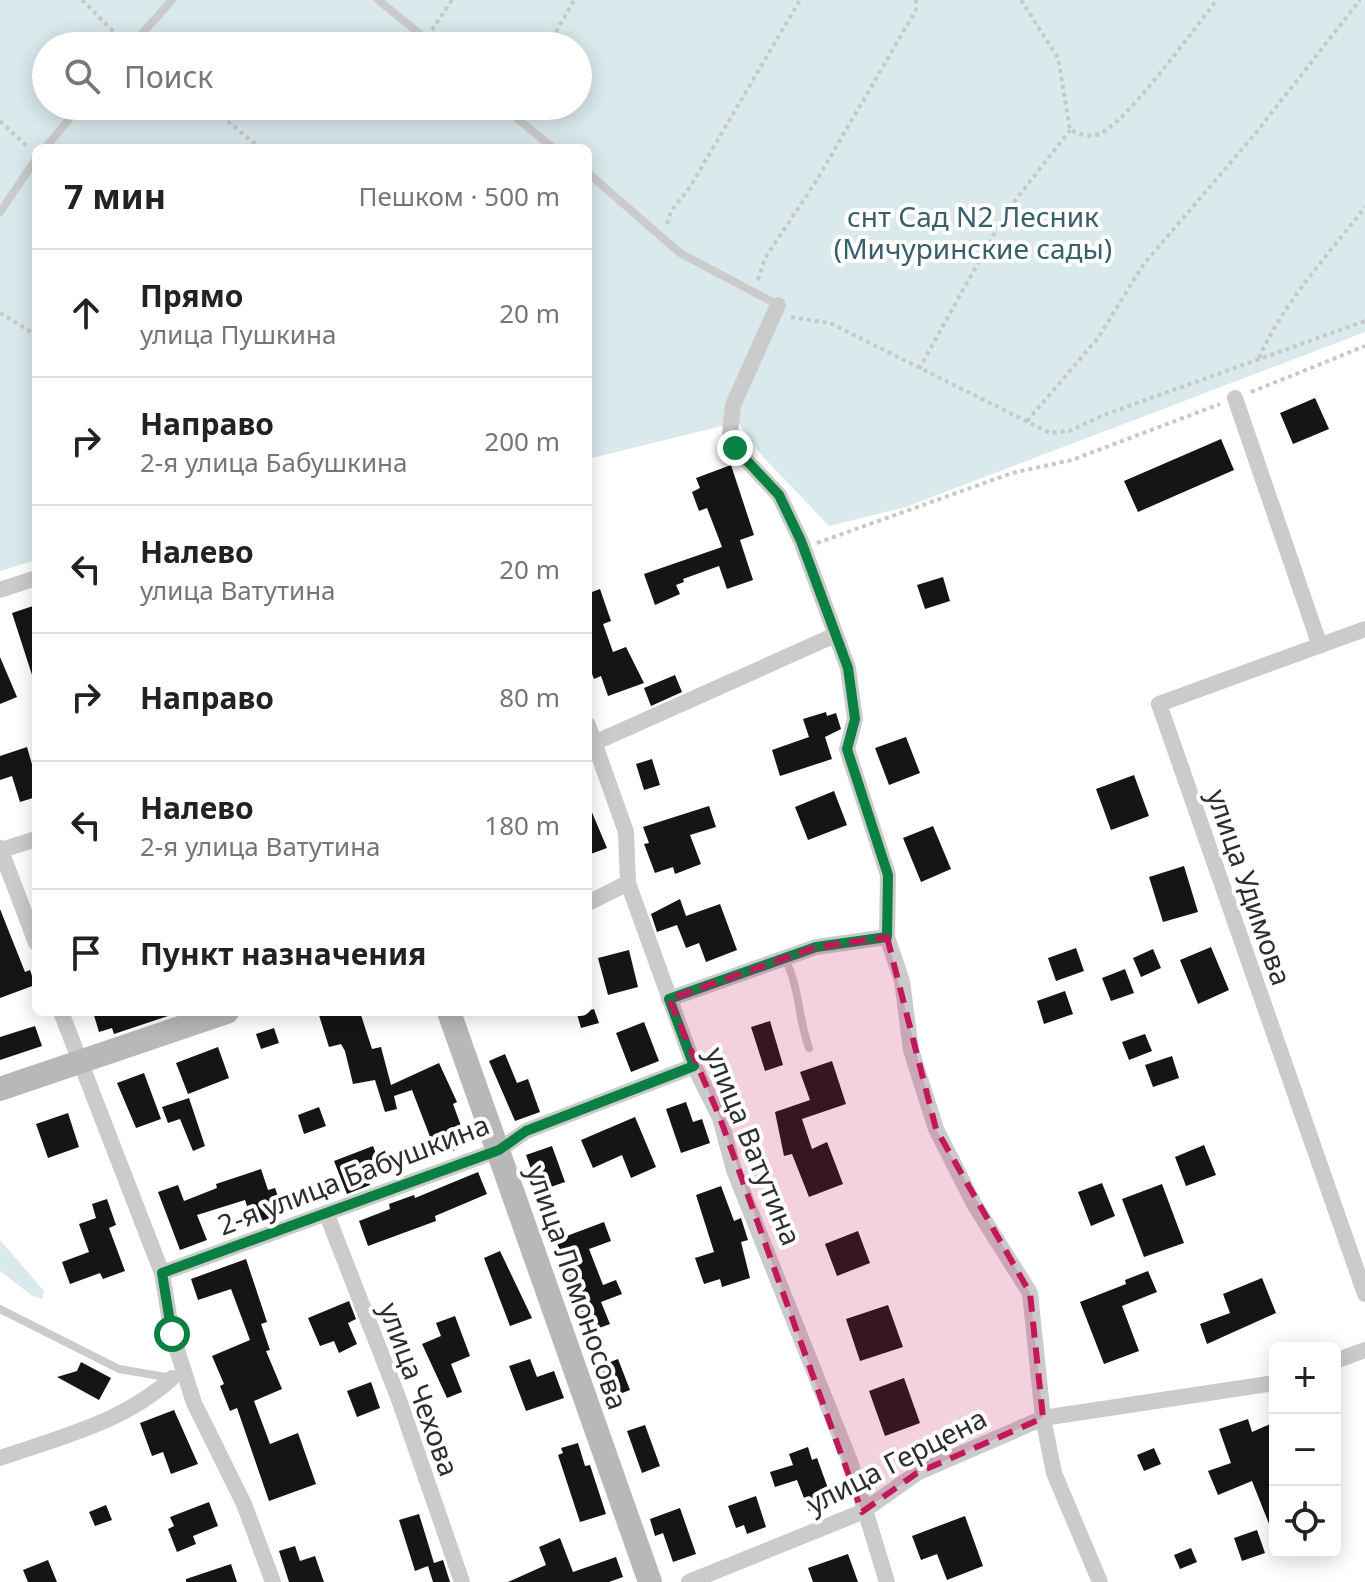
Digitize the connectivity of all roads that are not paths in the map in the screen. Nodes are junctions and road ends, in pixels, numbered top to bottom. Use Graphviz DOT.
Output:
graph roads {
  1 [pos="172,0"];
  2 [pos="378,0"];
  3 [pos="143,32"];
  4 [pos="417,32"];
  5 [pos="68,120"];
  6 [pos="519,120"];
  7 [pos="48,144"];
  8 [pos="548,144"];
  9 [pos="32,164"];
  10 [pos="592,176"];
  11 [pos="0,212"];
  12 [pos="778,305"];
  13 [pos="1235,398"];
  14 [pos="32,579"];
  15 [pos="0,590"];
  16 [pos="1365,629"];
  17 [pos="833,636"];
  18 [pos="1320,646"];
  19 [pos="592,737"];
  20 [pos="594,743"];
  21 [pos="32,840"];
  22 [pos="0,849"];
  23 [pos="628,883"];
  24 [pos="592,901"];
  25 [pos="32,933"];
  26 [pos="887,937"];
  27 [pos="786,961"];
  28 [pos="669,999"];
  29 [pos="63,1016"];
  30 [pos="215,1016"];
  31 [pos="450,1016"];
  32 [pos="809,1048"];
  33 [pos="80,1062"];
  34 [pos="694,1066"];
  35 [pos="0,1089"];
  36 [pos="499,1150"];
  37 [pos="327,1215"];
  38 [pos="162,1273"];
  39 [pos="1365,1294"];
  40 [pos="0,1309"];
  41 [pos="1365,1350"];
  42 [pos="1341,1359"];
  43 [pos="178,1376"];
  44 [pos="1269,1384"];
  45 [pos="1043,1418"];
  46 [pos="0,1458"];
  47 [pos="862,1512"];
  48 [pos="273,1582"];
  49 [pos="462,1582"];
  50 [pos="650,1582"];
  51 [pos="689,1582"];
  52 [pos="887,1582"];
  53 [pos="1100,1582"];
  1 -- 3 [label="lane"];
  2 -- 4 [label="lane"];
  5 -- 7 [label="lane"];
  6 -- 8 [label="lane"];
  9 -- 11 [label="lane"];
  10 -- 12 [label="lane"];
  12 -- 17 [label="street"];
  13 -- 18 [label="street"];
  14 -- 15 [label="street"];
  16 -- 18 [label="street, улица Удимова"];
  17 -- 20 [label="street"];
  17 -- 26 [label="street"];
  18 -- 39 [label="street, улица Удимова"];
  19 -- 20 [label="street, улица Ватутина"];
  20 -- 23 [label="street, улица Ватутина"];
  21 -- 22 [label="street"];
  22 -- 25 [label="street"];
  23 -- 24 [label="street"];
  23 -- 28 [label="street, улица Ватутина"];
  26 -- 27 [label="street"];
  26 -- 45 [label="street"];
  27 -- 28 [label="street"];
  27 -- 32 [label="lane"];
  28 -- 34 [label="street, улица Ватутина"];
  29 -- 33 [label="street"];
  30 -- 33 [label="street"];
  31 -- 36 [label="street, улица Ломоносова"];
  33 -- 35 [label="street"];
  33 -- 38 [label="street"];
  34 -- 36 [label="street, 2-я улица Бабушкина"];
  34 -- 47 [label="street, улица Ватутина"];
  36 -- 37 [label="street, 2-я улица Бабушкина"];
  36 -- 50 [label="street, улица Ломоносова"];
  37 -- 38 [label="street, 2-я улица Бабушкина"];
  37 -- 49 [label="street, улица Чехова"];
  38 -- 43 [label="street"];
  40 -- 43 [label="lane"];
  41 -- 42 [label="street"];
  43 -- 46 [label="street"];
  43 -- 48 [label="street"];
  44 -- 45 [label="street, улица Герцена"];
  45 -- 47 [label="street, улица Герцена"];
  45 -- 53 [label="street"];
  47 -- 51 [label="street, улица Герцена"];
  47 -- 52 [label="street, улица Ватутина"];
}
